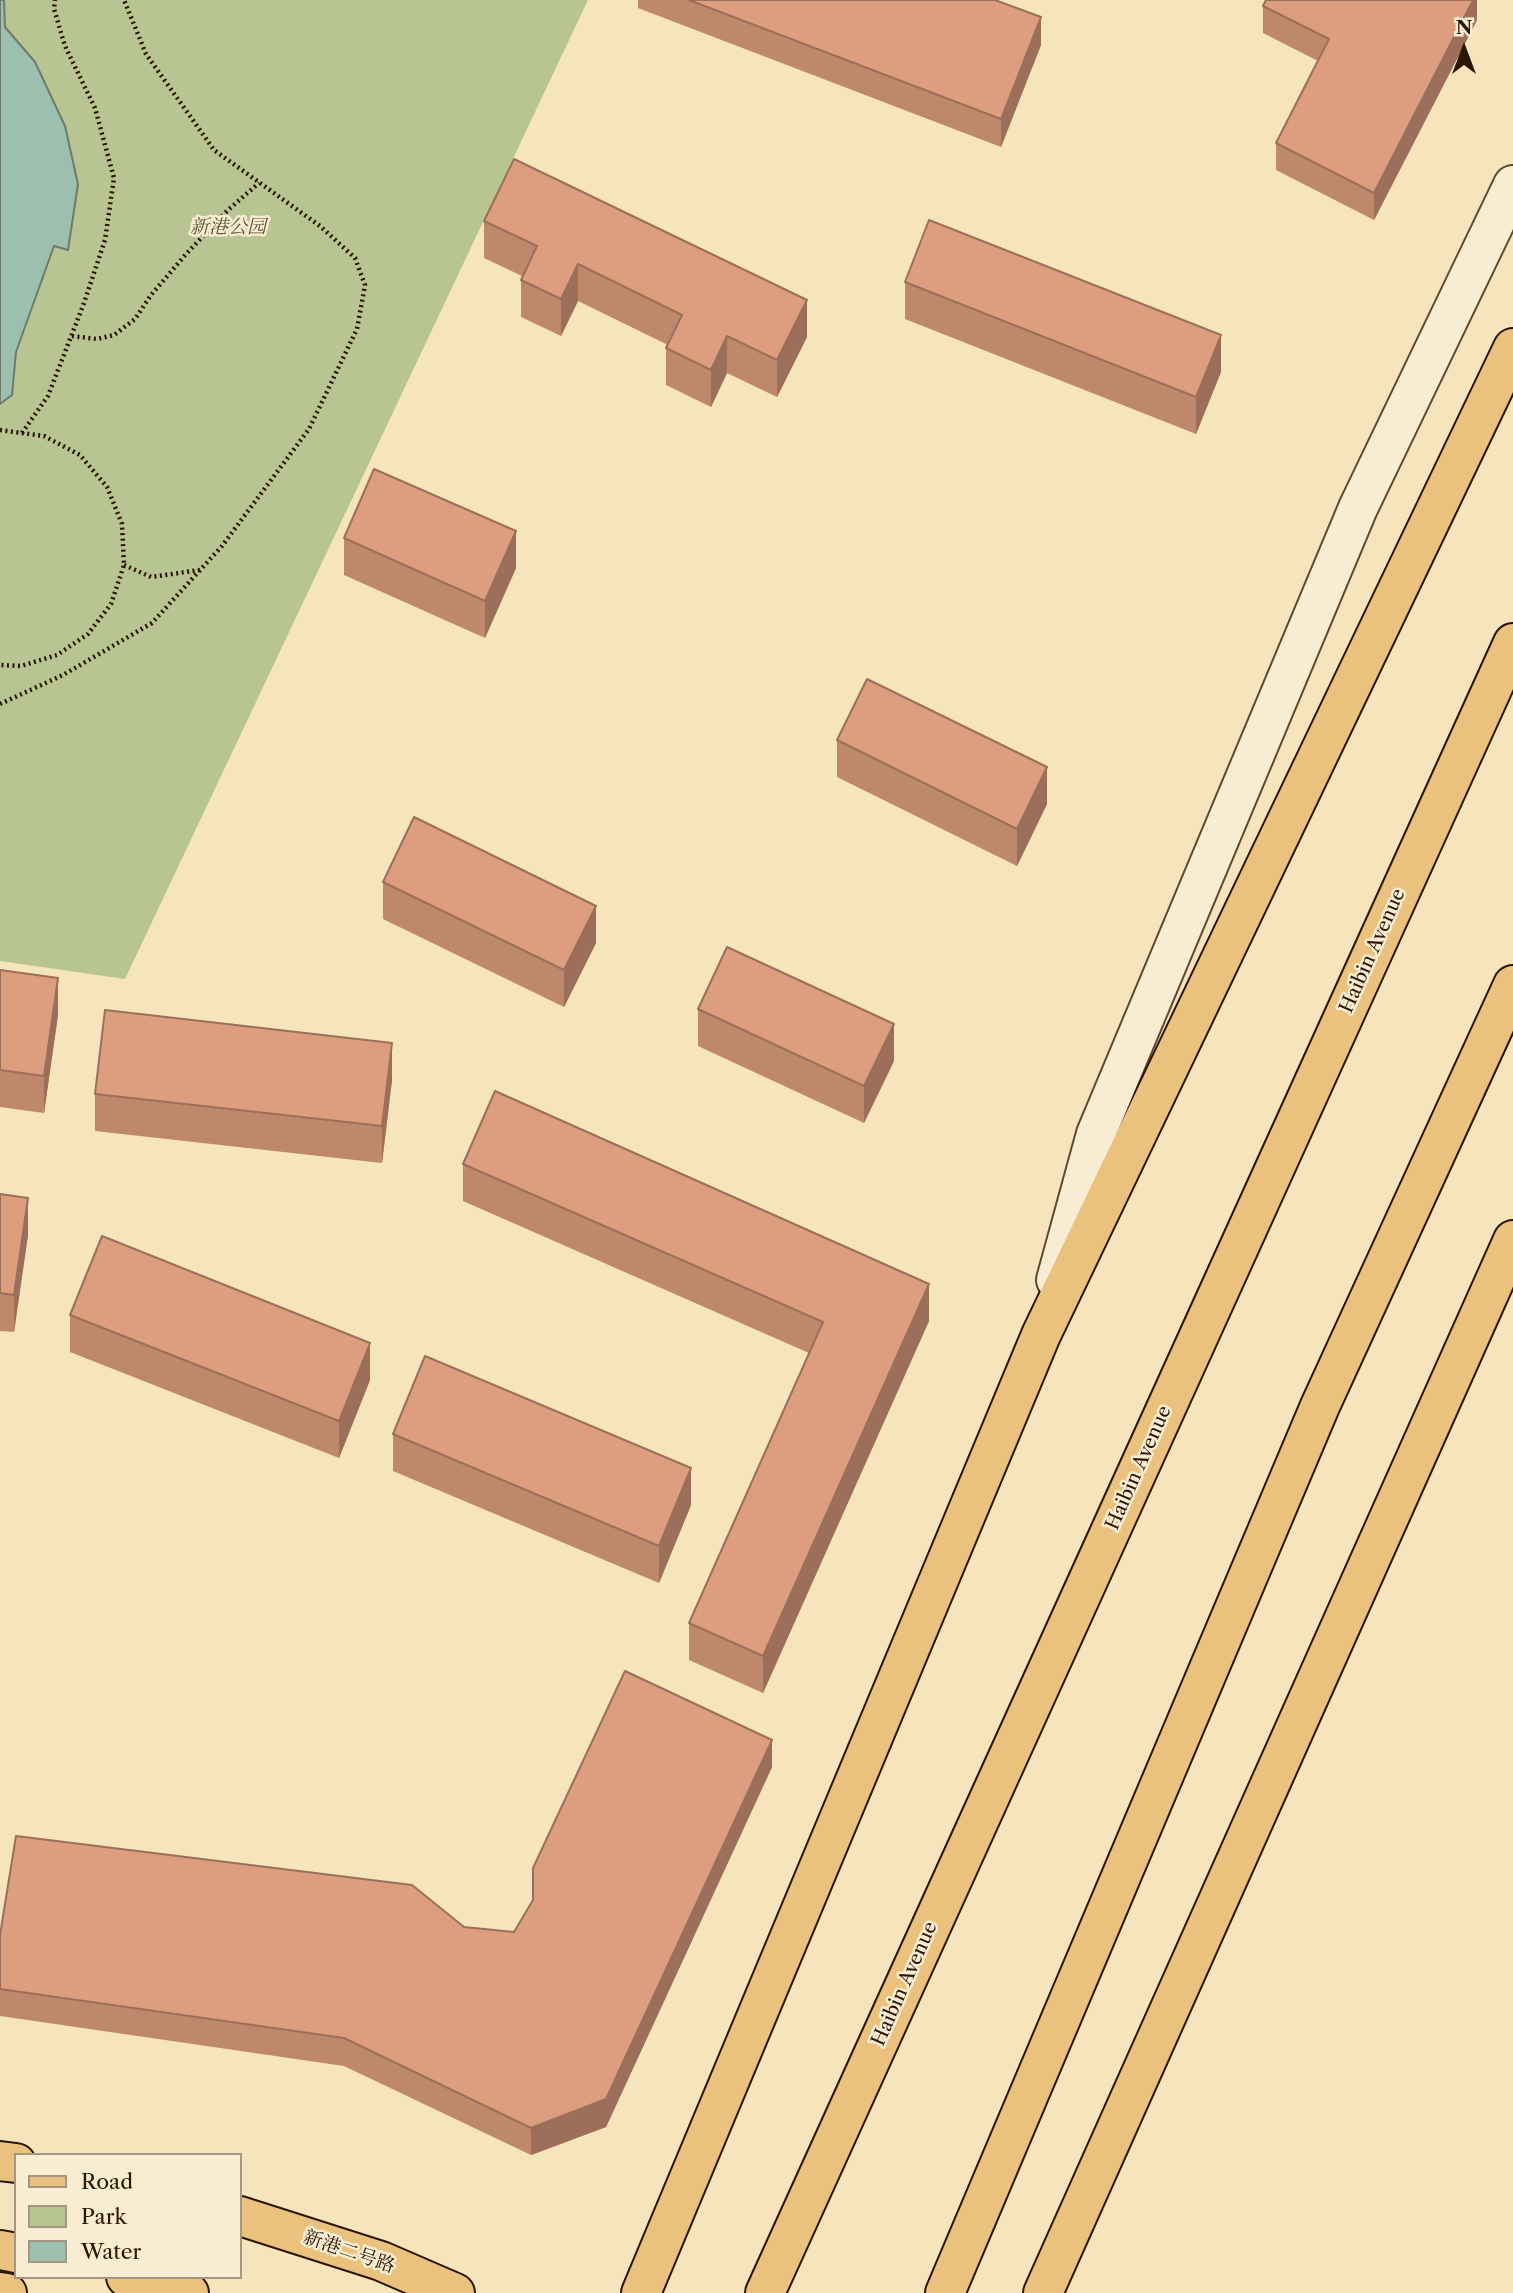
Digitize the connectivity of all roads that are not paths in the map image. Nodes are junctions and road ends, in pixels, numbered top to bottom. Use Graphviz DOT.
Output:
graph roads {
  1 [pos="1513,186"];
  2 [pos="1513,348"];
  3 [pos="1513,643"];
  4 [pos="1513,985"];
  5 [pos="1513,1240"];
  6 [pos="1041,1335"];
  7 [pos="242,2217"];
  8 [pos="134,2279"];
  9 [pos="0,2292"];
  10 [pos="7,2293"];
  11 [pos="189,2293"];
  12 [pos="456,2293"];
  13 [pos="641,2293"];
  14 [pos="765,2293"];
  15 [pos="945,2293"];
  16 [pos="1043,2293"];
  1 -- 6 [label="street"];
  2 -- 6 [label="main road"];
  3 -- 14 [label="main road, Haibin Avenue"];
  4 -- 15 [label="main road"];
  5 -- 16 [label="main road"];
  6 -- 13 [label="main road"];
  7 -- 12 [label="main road, 新港二号路"];
  8 -- 11 [label="main road"];
  9 -- 10 [label="main road"];
}
